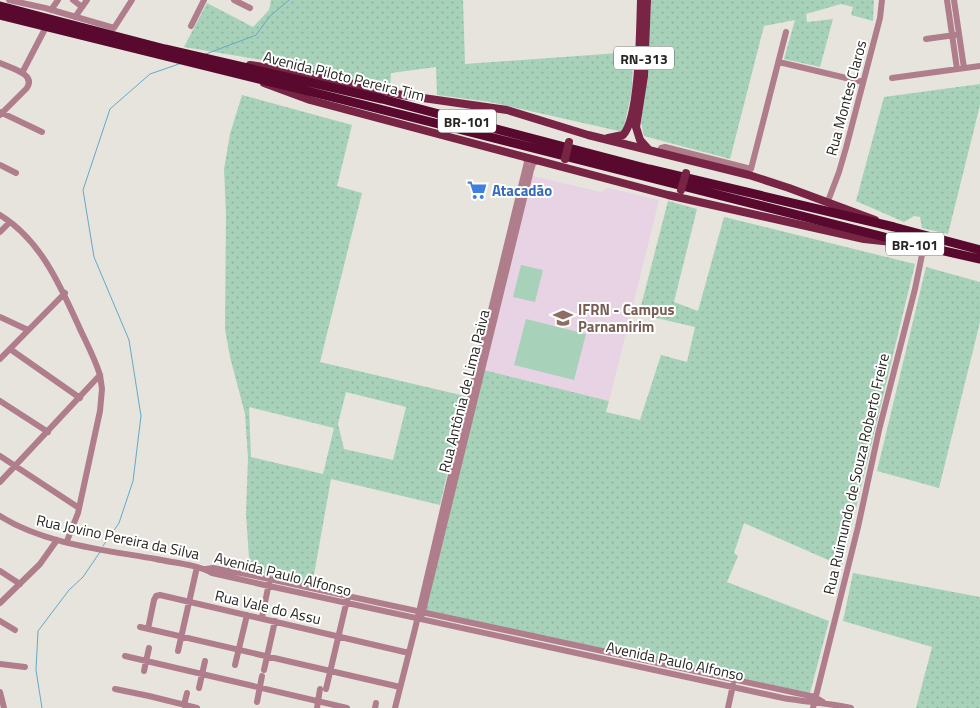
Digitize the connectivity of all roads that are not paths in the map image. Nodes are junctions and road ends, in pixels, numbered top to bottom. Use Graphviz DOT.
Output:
graph roads {
  1 [pos="9,0"];
  2 [pos="58,0"];
  3 [pos="73,0"];
  4 [pos="87,0"];
  5 [pos="132,0"];
  6 [pos="204,0"];
  7 [pos="234,0"];
  8 [pos="640,0"];
  9 [pos="647,0"];
  10 [pos="882,0"];
  11 [pos="947,0"];
  12 [pos="954,0"];
  13 [pos="0,6"];
  14 [pos="82,7"];
  15 [pos="250,8"];
  16 [pos="51,10"];
  17 [pos="0,15"];
  18 [pos="75,17"];
  19 [pos="191,26"];
  20 [pos="46,27"];
  21 [pos="786,32"];
  22 [pos="955,35"];
  23 [pos="926,39"];
  24 [pos="192,59"];
  25 [pos="223,61"];
  26 [pos="779,62"];
  27 [pos="0,63"];
  28 [pos="980,66"];
  29 [pos="960,69"];
  30 [pos="20,72"];
  31 [pos="253,78"];
  32 [pos="892,78"];
  33 [pos="863,82"];
  34 [pos="1,113"];
  35 [pos="42,132"];
  36 [pos="580,133"];
  37 [pos="601,138"];
  38 [pos="650,150"];
  39 [pos="660,152"];
  40 [pos="525,157"];
  41 [pos="678,157"];
  42 [pos="538,160"];
  43 [pos="0,165"];
  44 [pos="570,169"];
  45 [pos="750,172"];
  46 [pos="16,173"];
  47 [pos="709,188"];
  48 [pos="668,195"];
  49 [pos="828,201"];
  50 [pos="517,211"];
  51 [pos="0,215"];
  52 [pos="10,222"];
  53 [pos="894,227"];
  54 [pos="0,232"];
  55 [pos="904,242"];
  56 [pos="924,245"];
  57 [pos="980,250"];
  58 [pos="980,259"];
  59 [pos="65,293"];
  60 [pos="0,317"];
  61 [pos="28,330"];
  62 [pos="10,349"];
  63 [pos="0,359"];
  64 [pos="100,375"];
  65 [pos="80,398"];
  66 [pos="0,401"];
  67 [pos="48,432"];
  68 [pos="0,456"];
  69 [pos="15,467"];
  70 [pos="0,482"];
  71 [pos="79,508"];
  72 [pos="0,516"];
  73 [pos="57,540"];
  74 [pos="67,542"];
  75 [pos="197,567"];
  76 [pos="204,569"];
  77 [pos="0,571"];
  78 [pos="269,583"];
  79 [pos="20,584"];
  80 [pos="347,600"];
  81 [pos="190,602"];
  82 [pos="0,603"];
  83 [pos="247,614"];
  84 [pos="420,616"];
  85 [pos="262,618"];
  86 [pos="0,621"];
  87 [pos="275,621"];
  88 [pos="140,627"];
  89 [pos="148,629"];
  90 [pos="16,630"];
  91 [pos="182,636"];
  92 [pos="338,637"];
  93 [pos="149,648"];
  94 [pos="239,649"];
  95 [pos="178,651"];
  96 [pos="408,653"];
  97 [pos="125,656"];
  98 [pos="267,656"];
  99 [pos="146,661"];
  100 [pos="205,662"];
  101 [pos="0,664"];
  102 [pos="235,665"];
  103 [pos="25,667"];
  104 [pos="330,670"];
  105 [pos="144,672"];
  106 [pos="202,674"];
  107 [pos="734,684"];
  108 [pos="400,687"];
  109 [pos="199,688"];
  110 [pos="260,688"];
  111 [pos="115,689"];
  112 [pos="0,692"];
  113 [pos="187,693"];
  114 [pos="257,702"];
  115 [pos="814,703"];
  116 [pos="184,705"];
  117 [pos="318,705"];
  118 [pos="4,708"];
  119 [pos="196,708"];
  120 [pos="346,708"];
  121 [pos="395,708"];
  122 [pos="728,708"];
  123 [pos="851,708"];
  1 -- 16 [label="street"];
  2 -- 16 [label="street"];
  3 -- 14 [label="street"];
  4 -- 14 [label="street"];
  5 -- 18 [label="street"];
  6 -- 19 [label="street"];
  7 -- 15 [label="street"];
  8 -- 37 [label="main road, RN-313"];
  9 -- 38 [label="main road, RN-313"];
  10 -- 33 [label="street, Rua Montes Claros"];
  11 -- 22 [label="street"];
  12 -- 22 [label="street"];
  13 -- 24 [label="highway, Avenida Piloto Pereira Tim / BR-101"];
  14 -- 18 [label="street"];
  16 -- 18 [label="street"];
  17 -- 20 [label="highway, Avenida Piloto Pereira Tim / BR-101"];
  20 -- 24 [label="highway, Avenida Piloto Pereira Tim / BR-101"];
  20 -- 30 [label="street"];
  21 -- 26 [label="street"];
  22 -- 23 [label="street"];
  22 -- 29 [label="street"];
  24 -- 25 [label="highway, Avenida Piloto Pereira Tim / BR-101"];
  24 -- 31 [label="highway, Avenida Piloto Pereira Tim / BR-101"];
  25 -- 36 [label="main road"];
  25 -- 47 [label="highway, Avenida Piloto Pereira Tim / BR-101"];
  26 -- 33 [label="street"];
  26 -- 45 [label="street"];
  27 -- 30 [label="street"];
  28 -- 29 [label="street"];
  29 -- 32 [label="street"];
  30 -- 34 [label="street"];
  31 -- 40 [label="main road"];
  31 -- 47 [label="highway, Avenida Piloto Pereira Tim / BR-101"];
  33 -- 49 [label="street, Rua Montes Claros"];
  34 -- 35 [label="street"];
  36 -- 37 [label="main road"];
  36 -- 44 [label="main road, bridge"];
  37 -- 38 [label="main road"];
  38 -- 39 [label="main road"];
  39 -- 41 [label="main road"];
  39 -- 45 [label="street"];
  40 -- 42 [label="main road"];
  40 -- 50 [label="street, Rua Antônia de Lima Paiva"];
  41 -- 45 [label="main road"];
  41 -- 48 [label="main road, bridge"];
  42 -- 44 [label="main road"];
  42 -- 50 [label="street, Rua Antônia de Lima Paiva"];
  43 -- 46 [label="street"];
  44 -- 48 [label="main road"];
  45 -- 49 [label="main road"];
  47 -- 53 [label="highway, BR-101"];
  47 -- 55 [label="highway, BR-101"];
  48 -- 55 [label="main road"];
  49 -- 53 [label="main road"];
  50 -- 84 [label="street, Rua Antônia de Lima Paiva"];
  51 -- 52 [label="street"];
  52 -- 54 [label="street"];
  52 -- 59 [label="street"];
  53 -- 57 [label="highway, BR-101"];
  55 -- 56 [label="highway, BR-101"];
  56 -- 58 [label="highway, BR-101"];
  56 -- 115 [label="street, Rua Ruimundo de Souza Roberto Freire"];
  59 -- 61 [label="street"];
  59 -- 64 [label="street"];
  60 -- 61 [label="street"];
  61 -- 62 [label="street"];
  62 -- 63 [label="street"];
  62 -- 65 [label="street"];
  64 -- 65 [label="street"];
  64 -- 71 [label="street"];
  65 -- 67 [label="street"];
  66 -- 67 [label="street"];
  67 -- 69 [label="street"];
  68 -- 69 [label="street"];
  69 -- 70 [label="street"];
  69 -- 71 [label="street"];
  71 -- 74 [label="street"];
  72 -- 73 [label="street, Rua Jovino Pereira da Silva"];
  73 -- 74 [label="street, Rua Jovino Pereira da Silva"];
  73 -- 79 [label="street"];
  74 -- 75 [label="street, Rua Jovino Pereira da Silva"];
  75 -- 76 [label="street, Rua Jovino Pereira da Silva"];
  75 -- 81 [label="street"];
  76 -- 78 [label="street, Avenida Paulo Alfonso"];
  77 -- 79 [label="street"];
  78 -- 80 [label="street, Avenida Paulo Alfonso"];
  78 -- 85 [label="street"];
  79 -- 82 [label="street"];
  80 -- 84 [label="street, Avenida Paulo Alfonso"];
  80 -- 92 [label="street"];
  81 -- 83 [label="street, Rua Vale do Assu"];
  81 -- 89 [label="street, Rua Vale do Assu"];
  81 -- 91 [label="street"];
  83 -- 85 [label="street, Rua Vale do Assu"];
  83 -- 94 [label="street"];
  84 -- 96 [label="street, Rua Antônia de Lima Paiva"];
  84 -- 107 [label="street, Avenida Paulo Alfonso"];
  85 -- 87 [label="street, Rua Vale do Assu"];
  86 -- 90 [label="street"];
  87 -- 92 [label="street, Rua Vale do Assu"];
  87 -- 98 [label="street"];
  88 -- 89 [label="street"];
  89 -- 91 [label="street"];
  91 -- 94 [label="street"];
  91 -- 95 [label="street"];
  92 -- 96 [label="street, Rua Vale do Assu"];
  92 -- 104 [label="street"];
  93 -- 99 [label="street"];
  94 -- 98 [label="street"];
  94 -- 102 [label="street"];
  96 -- 108 [label="street, Rua Antônia de Lima Paiva"];
  97 -- 99 [label="street"];
  98 -- 104 [label="street"];
  98 -- 110 [label="street"];
  99 -- 105 [label="street"];
  99 -- 106 [label="street"];
  100 -- 106 [label="street"];
  101 -- 103 [label="street"];
  104 -- 108 [label="street"];
  104 -- 117 [label="street"];
  106 -- 109 [label="street"];
  106 -- 110 [label="street"];
  107 -- 115 [label="street, Avenida Paulo Alfonso"];
  107 -- 122 [label="street"];
  108 -- 121 [label="street, Rua Antônia de Lima Paiva"];
  110 -- 114 [label="street"];
  110 -- 117 [label="street"];
  111 -- 116 [label="street"];
  112 -- 118 [label="street"];
  113 -- 116 [label="street"];
  115 -- 123 [label="street, Avenida Paulo Alfonso"];
  116 -- 119 [label="street"];
  117 -- 120 [label="street"];
}
